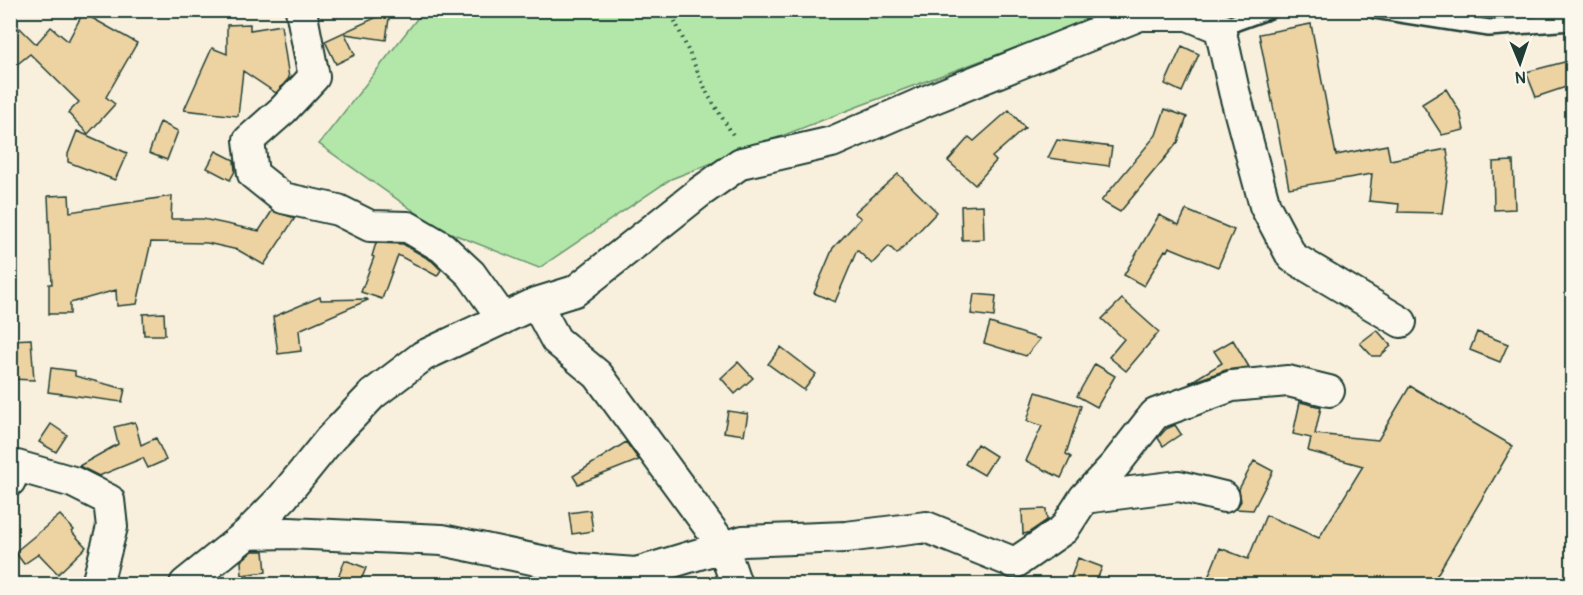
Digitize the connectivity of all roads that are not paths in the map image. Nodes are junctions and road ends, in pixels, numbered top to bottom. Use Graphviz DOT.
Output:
graph roads {
  1 [pos="301,10"];
  2 [pos="1270,10"];
  3 [pos="1375,10"];
  4 [pos="1572,22"];
  5 [pos="1220,28"];
  6 [pos="536,303"];
  7 [pos="503,319"];
  8 [pos="1401,322"];
  9 [pos="1329,392"];
  10 [pos="10,482"];
  11 [pos="1224,497"];
  12 [pos="1084,498"];
  13 [pos="247,534"];
  14 [pos="723,546"];
  15 [pos="97,585"];
  16 [pos="185,585"];
  17 [pos="736,585"];
  1 -- 7 [label="street"];
  2 -- 5 [label="lane"];
  3 -- 4 [label="lane"];
  5 -- 6 [label="street"];
  5 -- 8 [label="street"];
  6 -- 7 [label="street"];
  6 -- 14 [label="street"];
  7 -- 13 [label="street"];
  9 -- 12 [label="street"];
  10 -- 15 [label="street"];
  11 -- 12 [label="street"];
  12 -- 14 [label="street"];
  13 -- 14 [label="street"];
  13 -- 16 [label="street"];
  14 -- 17 [label="street"];
}
